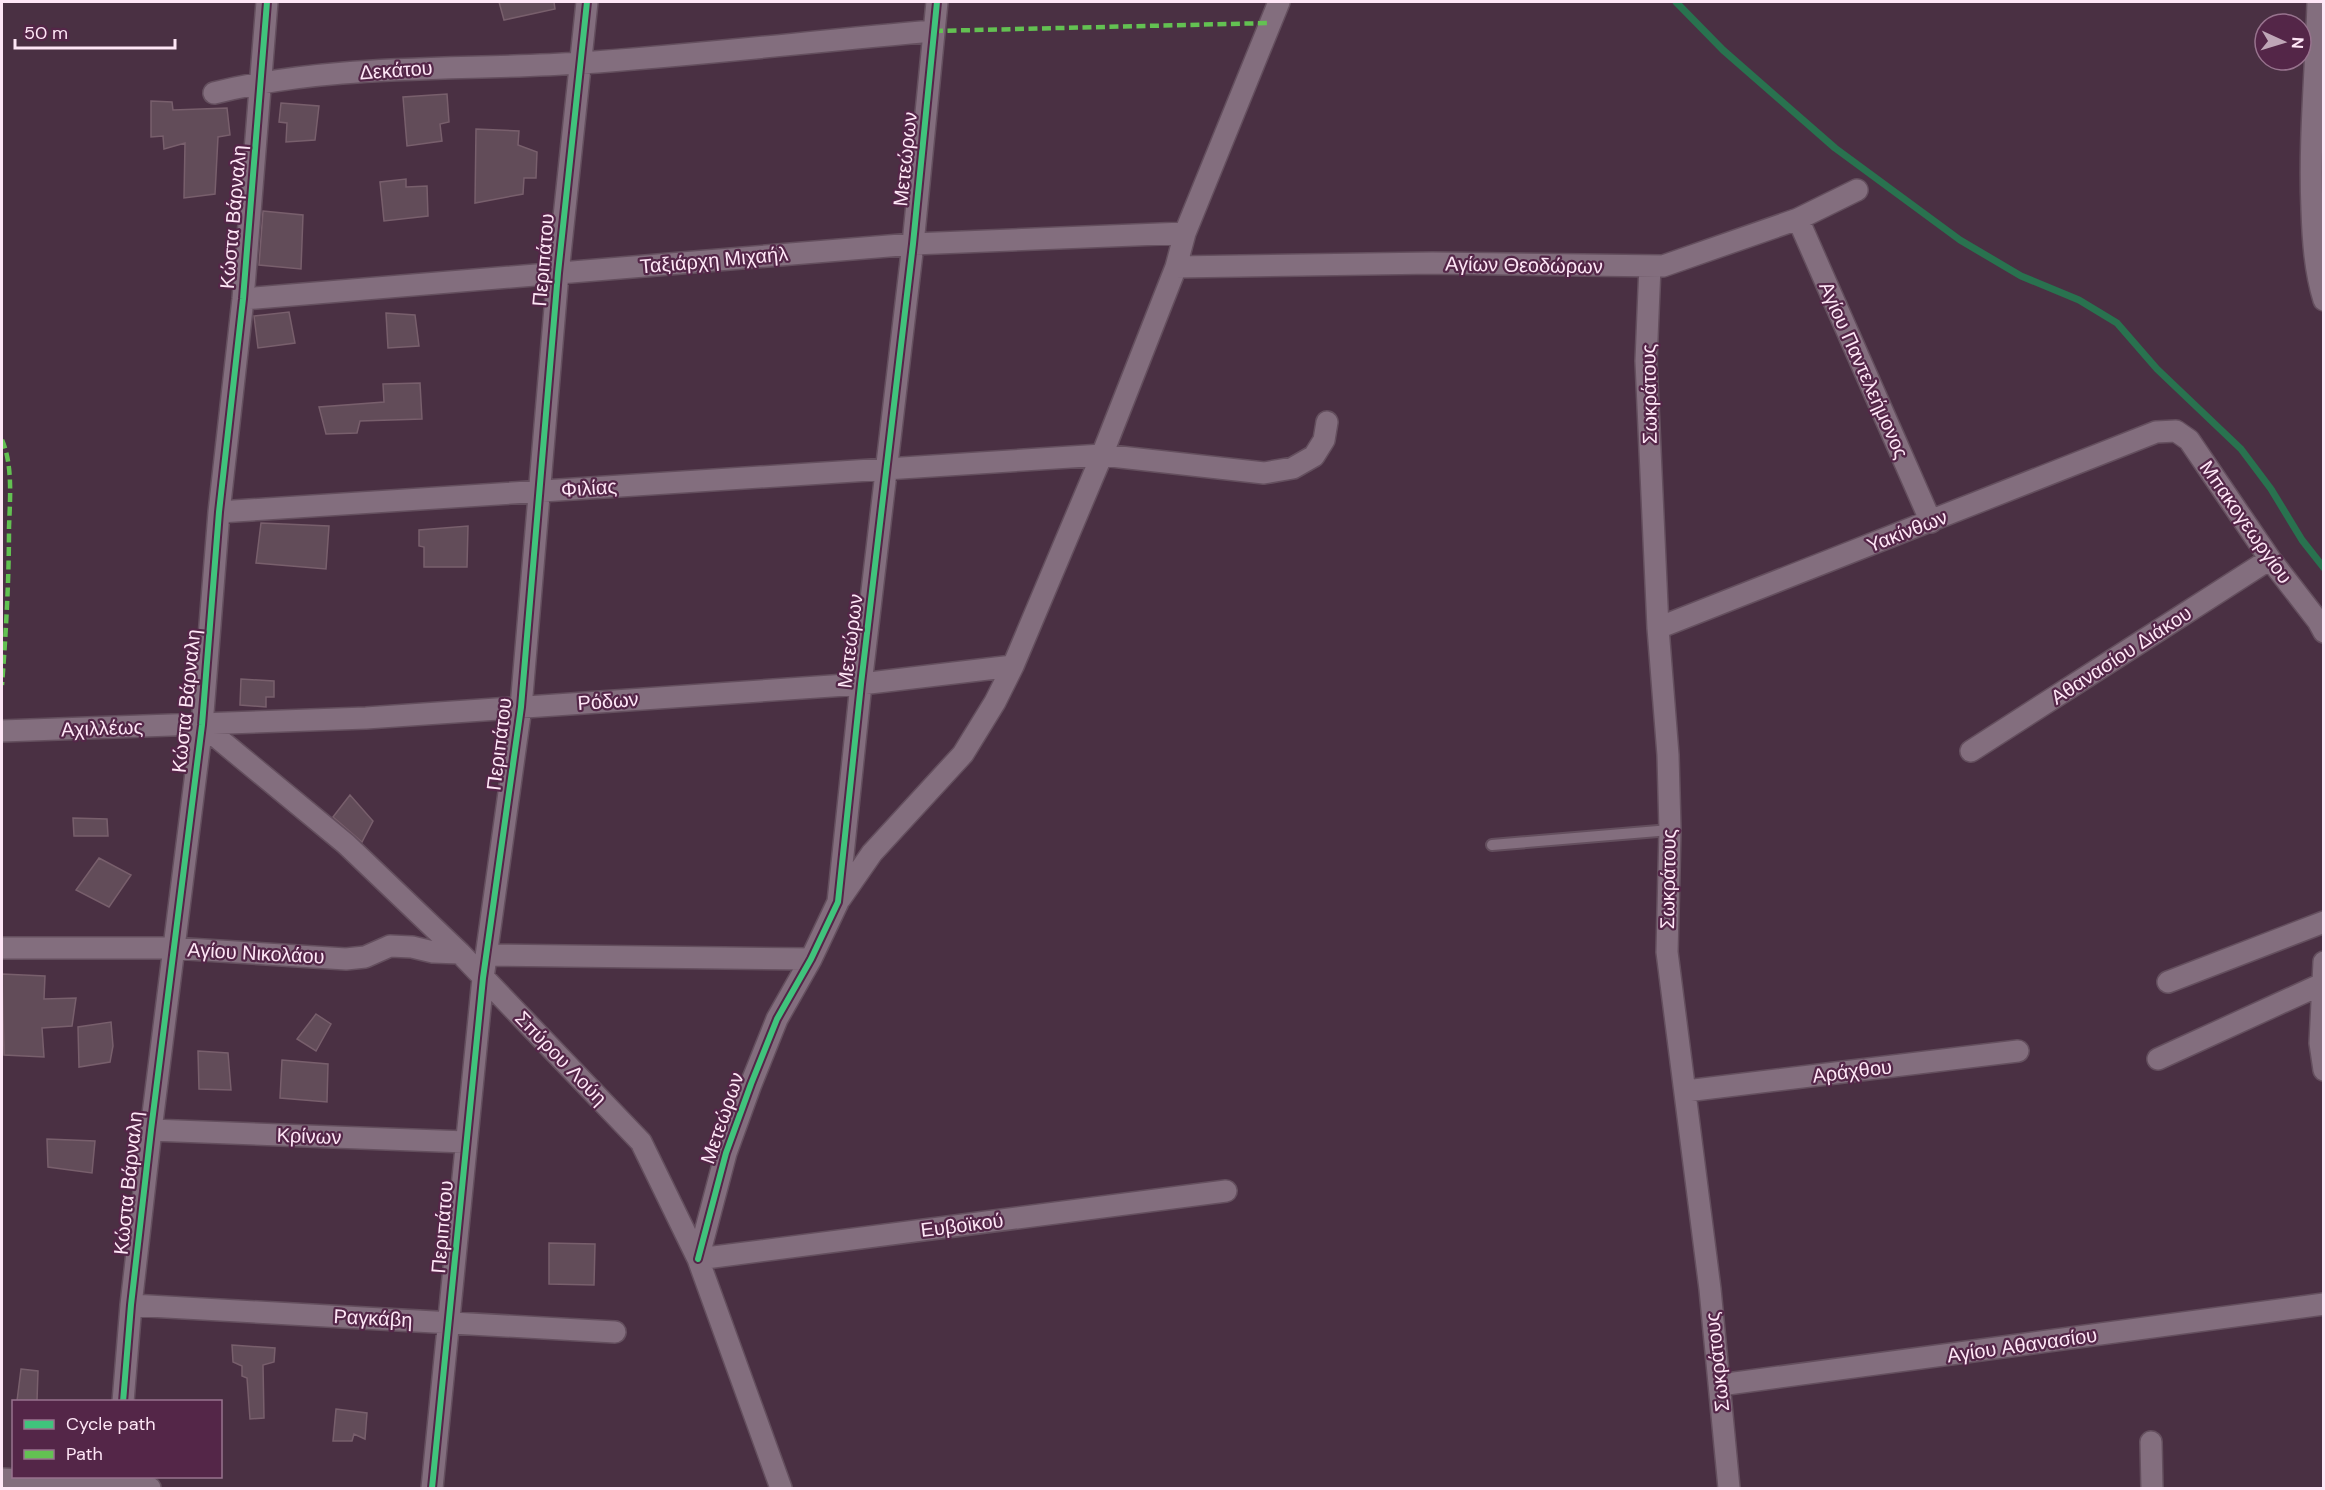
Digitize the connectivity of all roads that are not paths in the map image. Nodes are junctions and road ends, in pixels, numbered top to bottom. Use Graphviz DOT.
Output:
graph roads {
  1 [pos="267,2"];
  2 [pos="587,2"];
  3 [pos="937,2"];
  4 [pos="1279,2"];
  5 [pos="2320,4"];
  6 [pos="934,31"];
  7 [pos="579,63"];
  8 [pos="261,81"];
  9 [pos="214,93"];
  10 [pos="2318,133"];
  11 [pos="2317,165"];
  12 [pos="1857,189"];
  13 [pos="1798,219"];
  14 [pos="1185,233"];
  15 [pos="913,244"];
  16 [pos="1650,266"];
  17 [pos="1176,267"];
  18 [pos="558,273"];
  19 [pos="243,299"];
  20 [pos="2324,300"];
  21 [pos="1327,422"];
  22 [pos="2156,432"];
  23 [pos="1102,455"];
  24 [pos="888,470"];
  25 [pos="540,491"];
  26 [pos="219,513"];
  27 [pos="1931,522"];
  28 [pos="2270,559"];
  29 [pos="1658,628"];
  30 [pos="2324,632"];
  31 [pos="1013,666"];
  32 [pos="861,684"];
  33 [pos="521,707"];
  34 [pos="202,725"];
  35 [pos="2,731"];
  36 [pos="1971,751"];
  37 [pos="1670,830"];
  38 [pos="1492,845"];
  39 [pos="838,902"];
  40 [pos="2324,922"];
  41 [pos="2,948"];
  42 [pos="172,948"];
  43 [pos="460,953"];
  44 [pos="488,956"];
  45 [pos="811,959"];
  46 [pos="2324,962"];
  47 [pos="483,978"];
  48 [pos="2168,982"];
  49 [pos="2322,984"];
  50 [pos="2018,1051"];
  51 [pos="2158,1059"];
  52 [pos="2324,1070"];
  53 [pos="1686,1092"];
  54 [pos="151,1130"];
  55 [pos="466,1142"];
  56 [pos="1226,1191"];
  57 [pos="698,1259"];
  58 [pos="2324,1304"];
  59 [pos="131,1305"];
  60 [pos="450,1323"];
  61 [pos="615,1332"];
  62 [pos="1720,1385"];
  63 [pos="123,1400"];
  64 [pos="2151,1442"];
  65 [pos="2,1479"];
  66 [pos="116,1484"];
  67 [pos="150,1488"];
  68 [pos="432,1488"];
  69 [pos="781,1488"];
  70 [pos="1729,1488"];
  71 [pos="2152,1488"];
  1 -- 8 [label="street, Κώστα Βάρναλη"];
  2 -- 7 [label="street, Περιπάτου"];
  3 -- 6 [label="street, Μετεώρων"];
  4 -- 14 [label="street"];
  5 -- 10 [label="street"];
  6 -- 7 [label="street, Δεκάτου"];
  6 -- 15 [label="street, Μετεώρων"];
  7 -- 8 [label="street, Δεκάτου"];
  7 -- 18 [label="street, Περιπάτου"];
  8 -- 9 [label="street, Δεκάτου"];
  8 -- 19 [label="street, Κώστα Βάρναλη"];
  10 -- 11 [label="street"];
  11 -- 20 [label="street"];
  12 -- 13 [label="street, Αγίων Θεοδώρων"];
  13 -- 16 [label="street, Αγίων Θεοδώρων"];
  13 -- 27 [label="street, Αγίου Παντελεήμονος"];
  14 -- 15 [label="street, Ταξιάρχη Μιχαήλ"];
  14 -- 17 [label="street"];
  15 -- 18 [label="street, Ταξιάρχη Μιχαήλ"];
  15 -- 24 [label="street, Μετεώρων"];
  16 -- 17 [label="street, Αγίων Θεοδώρων"];
  16 -- 29 [label="street, Σωκράτους"];
  17 -- 23 [label="street"];
  18 -- 19 [label="street, Ταξιάρχη Μιχαήλ"];
  18 -- 25 [label="street, Περιπάτου"];
  19 -- 26 [label="street, Κώστα Βάρναλη"];
  21 -- 23 [label="street, Φιλίας"];
  22 -- 27 [label="street, Υακίνθων"];
  22 -- 28 [label="street, Μπακογεωργίου"];
  23 -- 24 [label="street, Φιλίας"];
  23 -- 31 [label="street"];
  24 -- 25 [label="street, Φιλίας"];
  24 -- 32 [label="street, Μετεώρων"];
  25 -- 26 [label="street, Φιλίας"];
  25 -- 33 [label="street, Περιπάτου"];
  26 -- 34 [label="street, Κώστα Βάρναλη"];
  27 -- 29 [label="street, Υακίνθων"];
  28 -- 30 [label="street, Μπακογεωργίου"];
  28 -- 36 [label="street, Αθανασίου Διάκου"];
  29 -- 37 [label="street, Σωκράτους"];
  31 -- 32 [label="street, Ρόδων"];
  31 -- 39 [label="street"];
  32 -- 33 [label="street, Ρόδων"];
  32 -- 39 [label="street, Μετεώρων"];
  33 -- 34 [label="street, Ρόδων"];
  33 -- 44 [label="street, Περιπάτου"];
  34 -- 35 [label="street, Αχιλλέως"];
  34 -- 42 [label="street, Κώστα Βάρναλη"];
  34 -- 43 [label="street, Σπύρου Λούη"];
  37 -- 38 [label="lane"];
  37 -- 53 [label="street, Σωκράτους"];
  39 -- 45 [label="street, Μετεώρων"];
  40 -- 48 [label="street"];
  41 -- 42 [label="street, Αγίου Νικολάου"];
  42 -- 43 [label="street, Αγίου Νικολάου"];
  42 -- 54 [label="street, Κώστα Βάρναλη"];
  43 -- 47 [label="street, Σπύρου Λούη"];
  44 -- 45 [label="street"];
  44 -- 47 [label="street, Περιπάτου"];
  45 -- 57 [label="street, Μετεώρων"];
  46 -- 49 [label="street"];
  47 -- 55 [label="street, Περιπάτου"];
  47 -- 57 [label="street, Σπύρου Λούη"];
  49 -- 51 [label="street"];
  49 -- 52 [label="street"];
  50 -- 53 [label="street, Αράχθου"];
  53 -- 62 [label="street, Σωκράτους"];
  54 -- 55 [label="street, Κρίνων"];
  54 -- 59 [label="street, Κώστα Βάρναλη"];
  55 -- 60 [label="street, Περιπάτου"];
  56 -- 57 [label="street, Ευβοϊκού"];
  57 -- 69 [label="street, Σπύρου Λούη"];
  58 -- 62 [label="street, Αγίου Αθανασίου"];
  59 -- 60 [label="street, Ραγκάβη"];
  59 -- 63 [label="street, Κώστα Βάρναλη"];
  60 -- 61 [label="street, Ραγκάβη"];
  60 -- 68 [label="street, Περιπάτου"];
  62 -- 70 [label="street, Σωκράτους"];
  64 -- 71 [label="street"];
  65 -- 66 [label="street"];
  66 -- 67 [label="street"];
}
